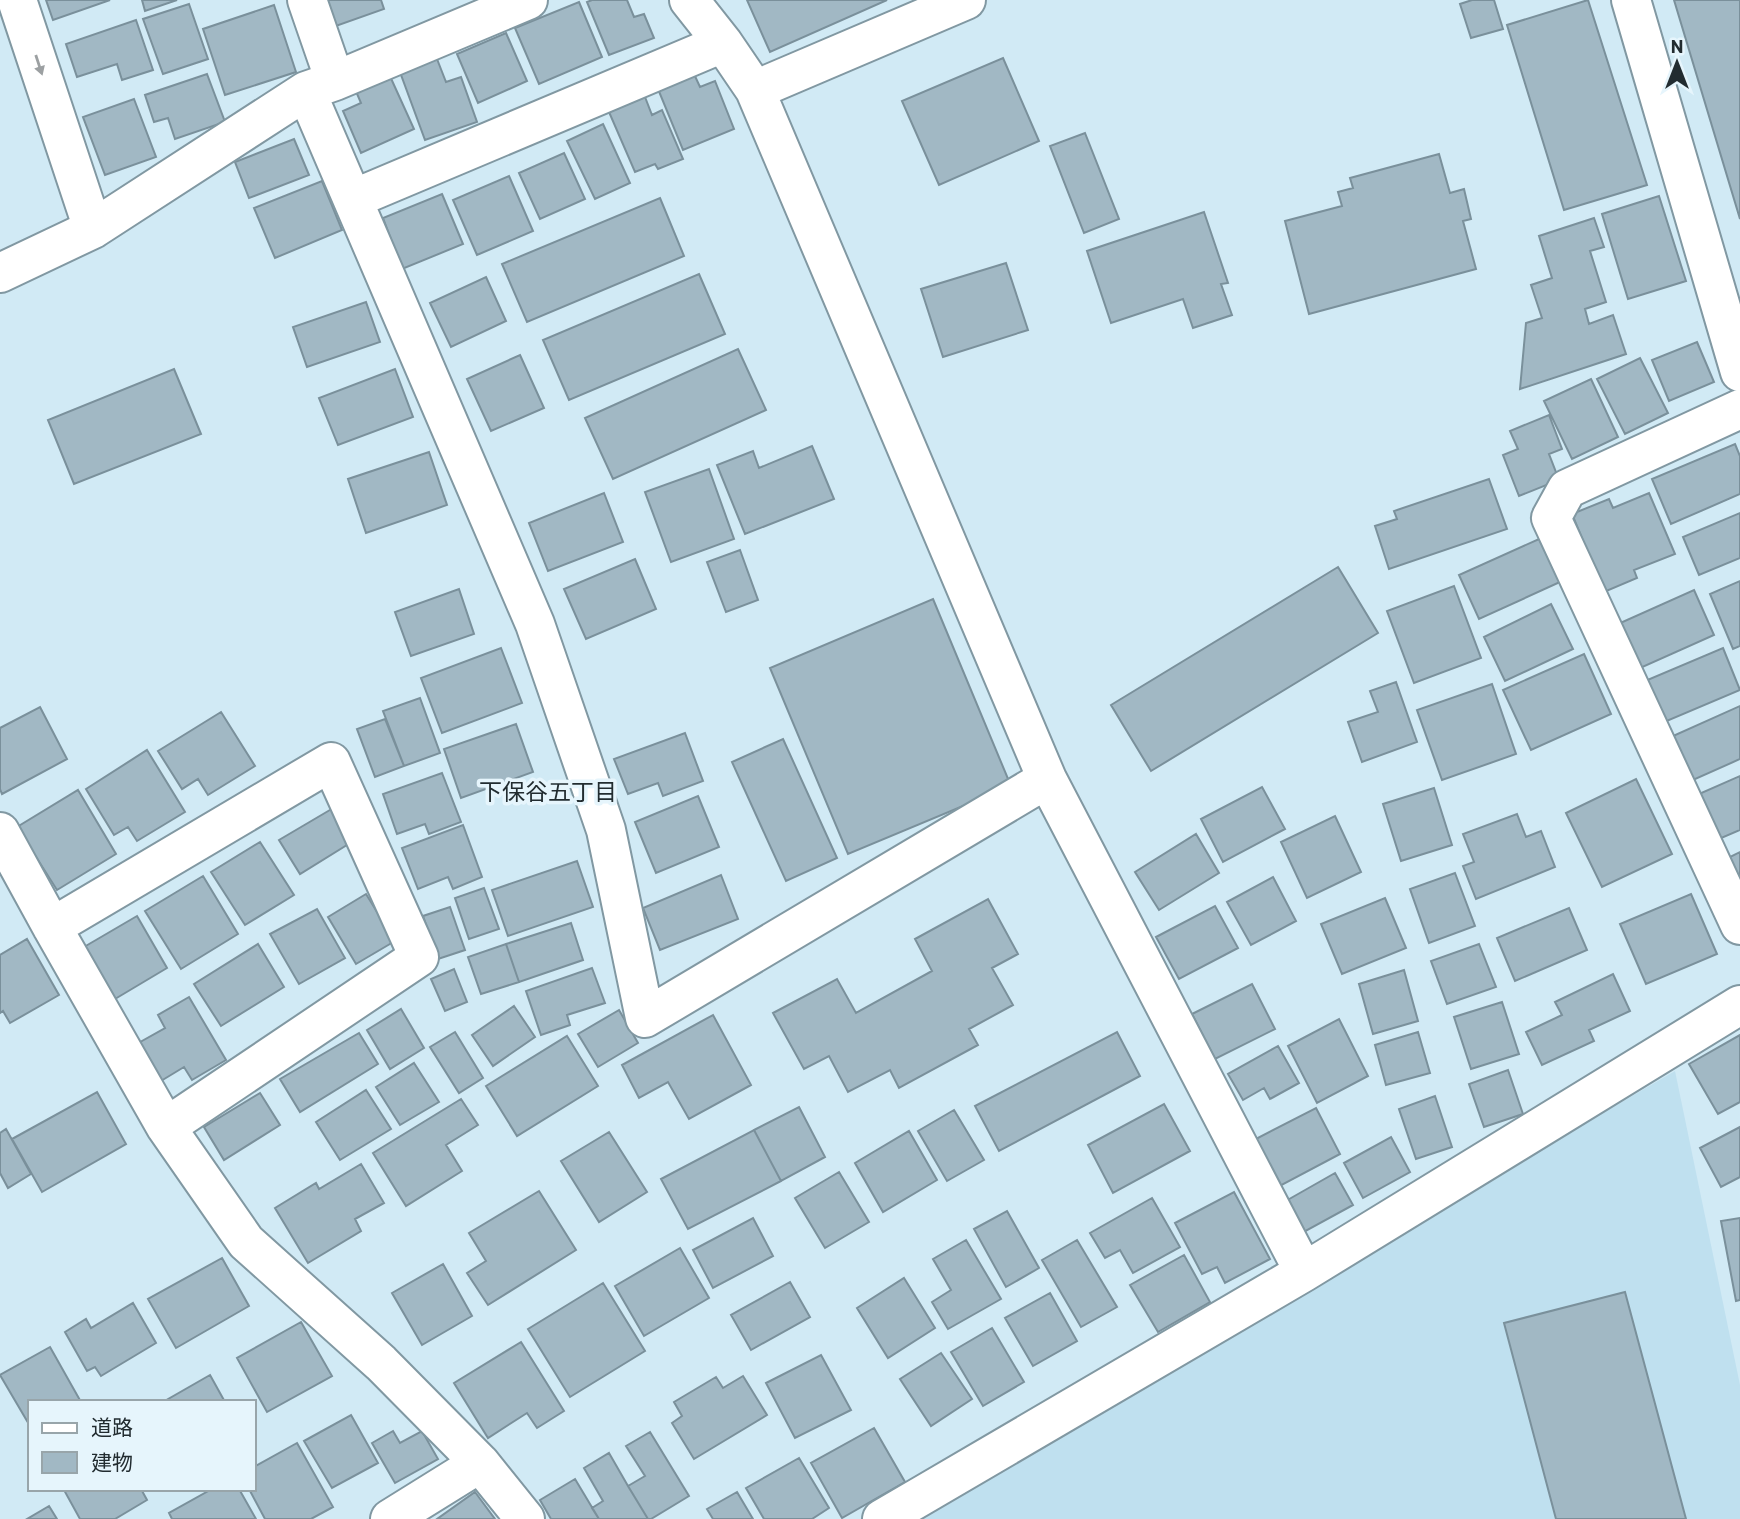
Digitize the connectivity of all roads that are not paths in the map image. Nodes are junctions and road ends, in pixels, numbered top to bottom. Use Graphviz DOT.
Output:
graph roads {
  1 [pos="17,0"];
  2 [pos="307,0"];
  3 [pos="528,0"];
  4 [pos="688,0"];
  5 [pos="966,0"];
  6 [pos="1631,0"];
  7 [pos="723,43"];
  8 [pos="321,86"];
  9 [pos="755,90"];
  10 [pos="353,199"];
  11 [pos="93,229"];
  12 [pos="0,272"];
  13 [pos="1740,372"];
  14 [pos="1740,409"];
  15 [pos="1048,779"];
  16 [pos="0,832"];
  17 [pos="1740,925"];
  18 [pos="52,927"];
  19 [pos="1740,1005"];
  20 [pos="166,1127"];
  21 [pos="1304,1272"];
  22 [pos="480,1464"];
  23 [pos="390,1519"];
  24 [pos="525,1519"];
  25 [pos="882,1519"];
  1 -- 11 [label="street, one-way"];
  2 -- 8 [label="street"];
  3 -- 8 [label="street"];
  4 -- 7 [label="street"];
  5 -- 9 [label="street"];
  6 -- 13 [label="street"];
  7 -- 9 [label="street"];
  7 -- 10 [label="street"];
  8 -- 10 [label="street"];
  8 -- 11 [label="street"];
  9 -- 15 [label="street"];
  10 -- 15 [label="street"];
  11 -- 12 [label="street"];
  14 -- 17 [label="street"];
  15 -- 21 [label="street"];
  16 -- 18 [label="street"];
  18 -- 20 [label="street"];
  18 -- 20 [label="street"];
  19 -- 21 [label="street"];
  20 -- 22 [label="street"];
  21 -- 25 [label="street"];
  22 -- 23 [label="street"];
  22 -- 24 [label="street"];
}
